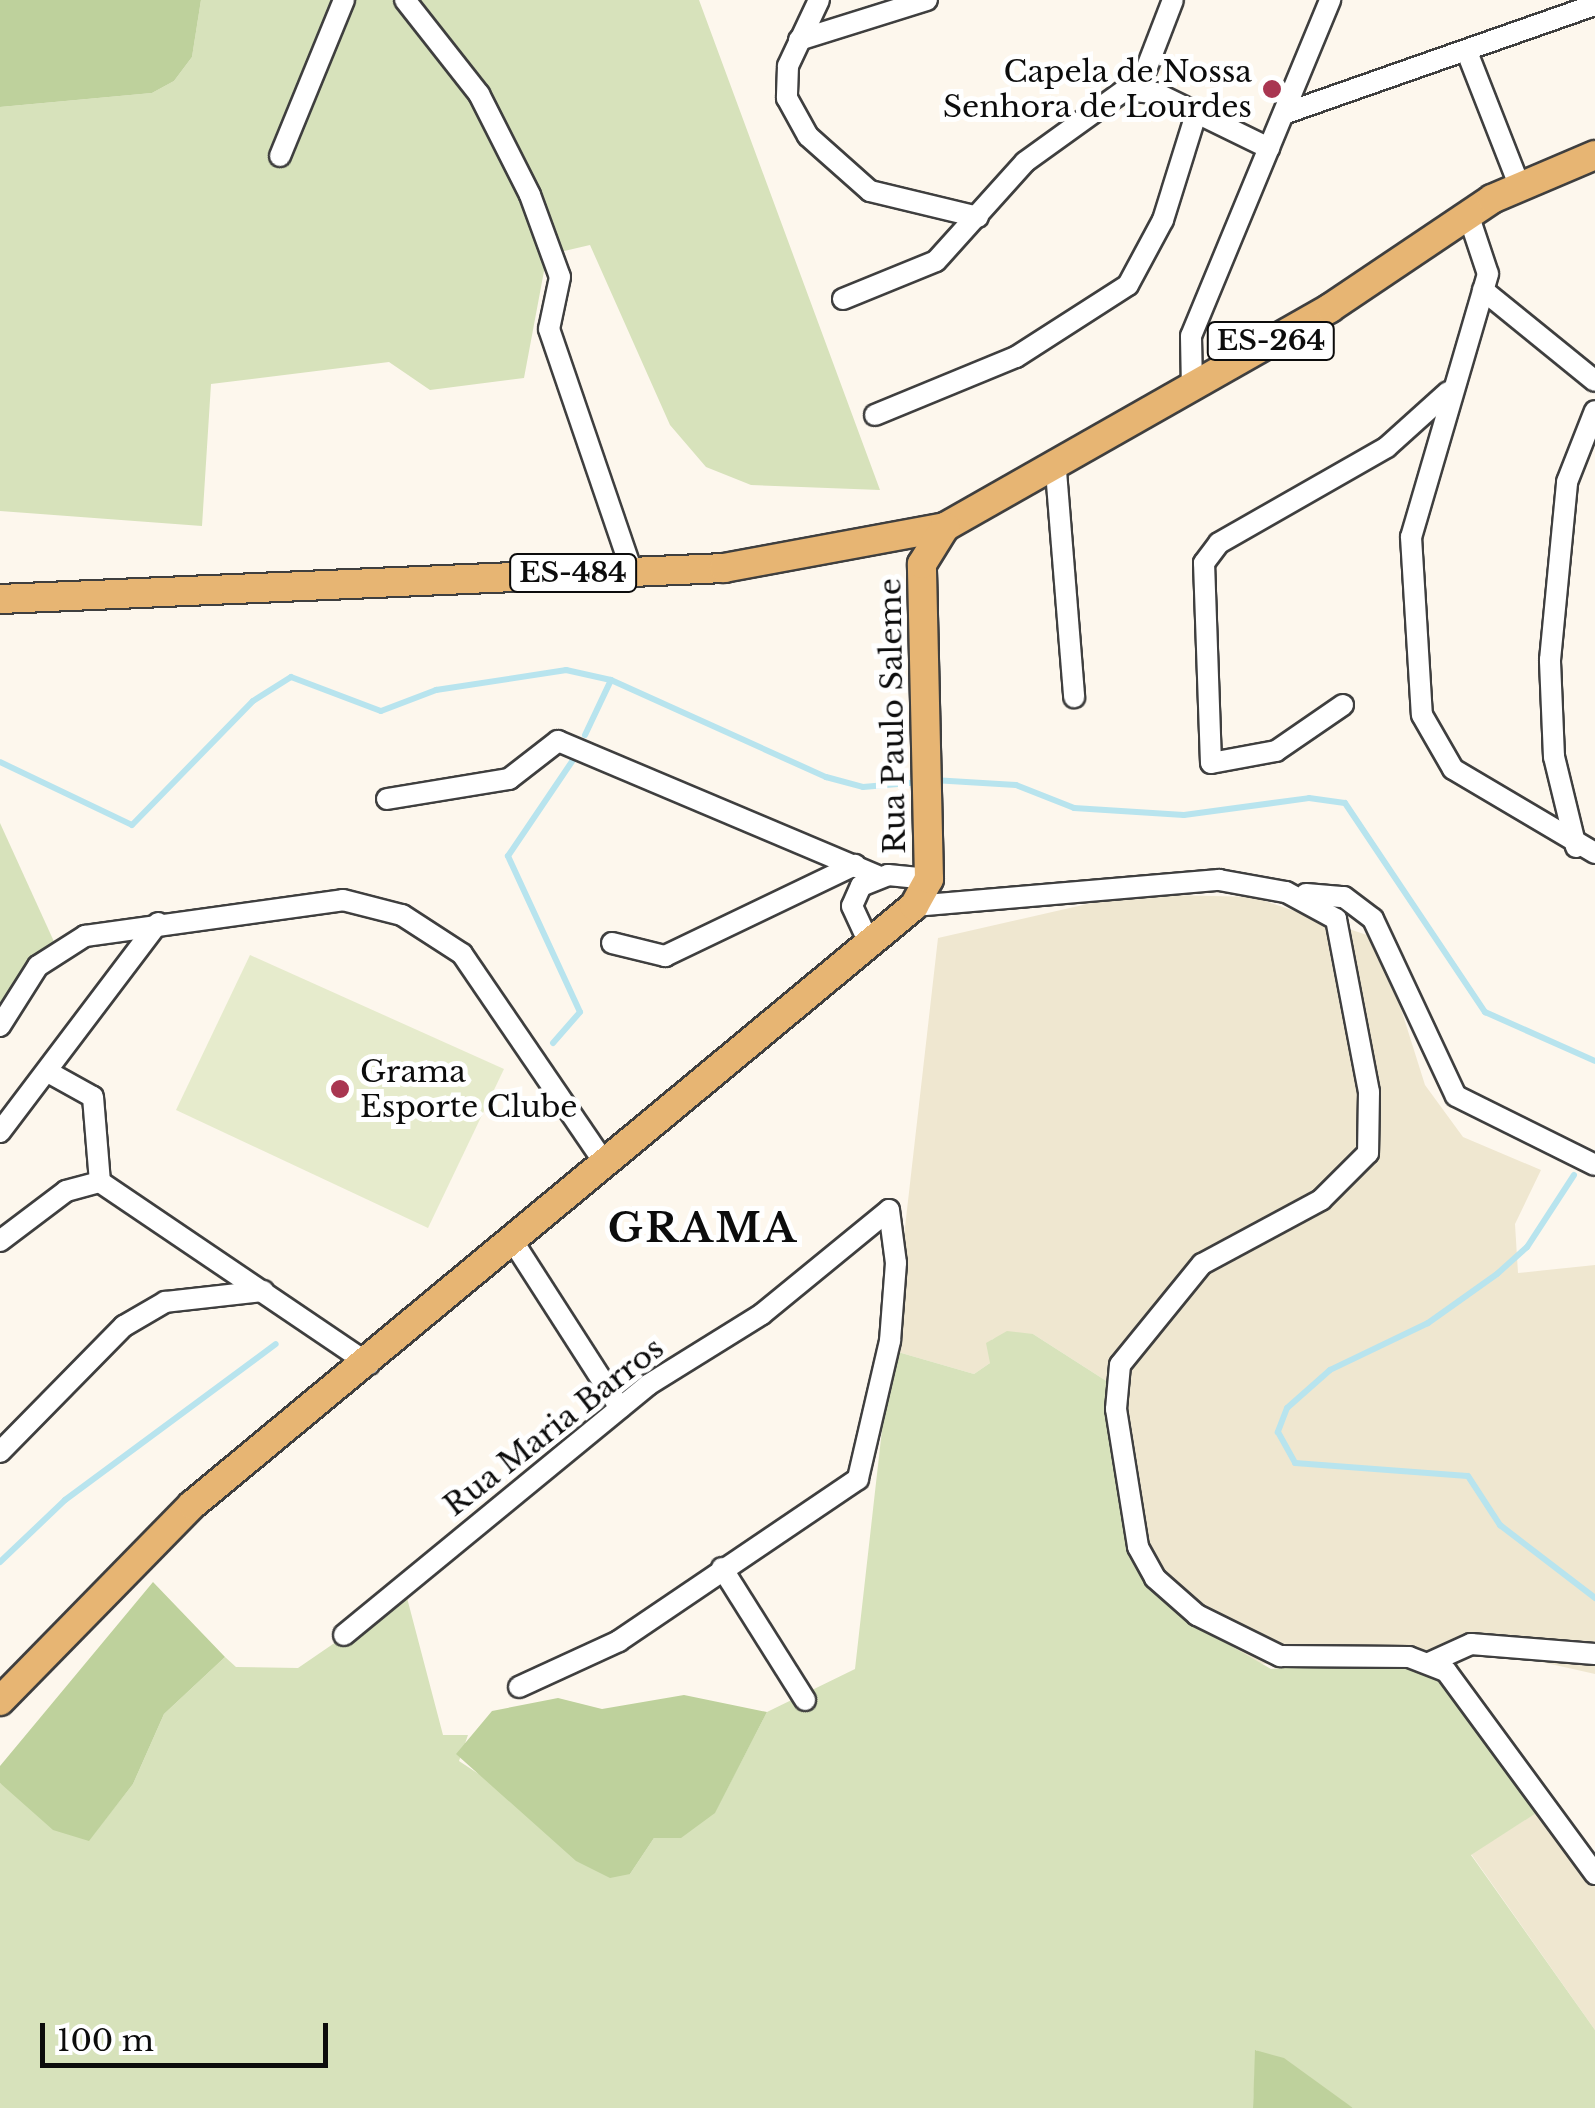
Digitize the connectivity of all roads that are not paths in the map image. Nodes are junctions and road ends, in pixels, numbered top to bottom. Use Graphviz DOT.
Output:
graph roads {
  1 [pos="344,0"];
  2 [pos="405,0"];
  3 [pos="819,0"];
  4 [pos="927,0"];
  5 [pos="1174,0"];
  6 [pos="1330,0"];
  7 [pos="1595,5"];
  8 [pos="799,40"];
  9 [pos="1467,52"];
  10 [pos="1139,88"];
  11 [pos="1286,113"];
  12 [pos="1196,114"];
  13 [pos="1269,148"];
  14 [pos="1595,155"];
  15 [pos="280,156"];
  16 [pos="1520,188"];
  17 [pos="1468,214"];
  18 [pos="978,217"];
  19 [pos="1483,290"];
  20 [pos="843,298"];
  21 [pos="1595,381"];
  22 [pos="1192,390"];
  23 [pos="1450,391"];
  24 [pos="1595,410"];
  25 [pos="875,415"];
  26 [pos="1056,471"];
  27 [pos="945,527"];
  28 [pos="632,571"];
  29 [pos="0,599"];
  30 [pos="1074,698"];
  31 [pos="1344,704"];
  32 [pos="387,800"];
  33 [pos="1586,850"];
  34 [pos="855,865"];
  35 [pos="878,876"];
  36 [pos="929,880"];
  37 [pos="1295,895"];
  38 [pos="914,906"];
  39 [pos="158,923"];
  40 [pos="612,943"];
  41 [pos="870,945"];
  42 [pos="0,1026"];
  43 [pos="48,1072"];
  44 [pos="0,1132"];
  45 [pos="604,1162"];
  46 [pos="1595,1165"];
  47 [pos="100,1182"];
  48 [pos="0,1240"];
  49 [pos="514,1242"];
  50 [pos="262,1291"];
  51 [pos="369,1364"];
  52 [pos="620,1408"];
  53 [pos="0,1452"];
  54 [pos="722,1568"];
  55 [pos="344,1635"];
  56 [pos="1595,1654"];
  57 [pos="1431,1662"];
  58 [pos="519,1687"];
  59 [pos="2,1693"];
  60 [pos="806,1700"];
  61 [pos="1595,1874"];
  1 -- 15 [label="street"];
  2 -- 28 [label="street"];
  3 -- 8 [label="street"];
  4 -- 8 [label="street"];
  5 -- 10 [label="street"];
  6 -- 11 [label="street"];
  7 -- 9 [label="street"];
  8 -- 18 [label="street"];
  9 -- 11 [label="street"];
  9 -- 16 [label="street"];
  10 -- 12 [label="street"];
  10 -- 18 [label="street"];
  11 -- 13 [label="street"];
  12 -- 13 [label="street"];
  12 -- 25 [label="street"];
  13 -- 22 [label="street"];
  14 -- 16 [label="main road, ES-264"];
  16 -- 17 [label="main road, ES-264"];
  17 -- 19 [label="street"];
  17 -- 22 [label="main road, ES-264"];
  18 -- 20 [label="street"];
  19 -- 21 [label="street"];
  19 -- 23 [label="street"];
  22 -- 26 [label="main road, ES-264"];
  23 -- 31 [label="street"];
  23 -- 33 [label="street"];
  24 -- 33 [label="street"];
  26 -- 27 [label="main road, ES-264"];
  26 -- 30 [label="street"];
  27 -- 28 [label="main road, ES-484"];
  27 -- 36 [label="main road, Rua Paulo Saleme"];
  28 -- 29 [label="main road, ES-484"];
  32 -- 34 [label="street"];
  34 -- 35 [label="street"];
  34 -- 40 [label="street"];
  35 -- 36 [label="street"];
  35 -- 41 [label="street"];
  36 -- 38 [label="main road, Rua Paulo Saleme"];
  37 -- 38 [label="street"];
  37 -- 46 [label="street"];
  37 -- 57 [label="street"];
  38 -- 41 [label="main road, Rua Paulo Saleme"];
  39 -- 42 [label="street"];
  39 -- 43 [label="street"];
  39 -- 45 [label="street"];
  41 -- 45 [label="main road, Rua Paulo Saleme"];
  43 -- 44 [label="street"];
  43 -- 47 [label="street"];
  45 -- 49 [label="main road, Rua Paulo Saleme"];
  47 -- 48 [label="street"];
  47 -- 50 [label="street"];
  49 -- 51 [label="main road, Rua Paulo Saleme"];
  49 -- 52 [label="street"];
  50 -- 51 [label="street"];
  50 -- 53 [label="street"];
  51 -- 59 [label="main road, Rua Paulo Saleme"];
  52 -- 54 [label="street, Rua Maria Barros"];
  52 -- 55 [label="street, Rua Maria Barros"];
  54 -- 58 [label="street, Rua Maria Barros"];
  54 -- 60 [label="street"];
  56 -- 57 [label="street"];
  57 -- 61 [label="street"];
}
